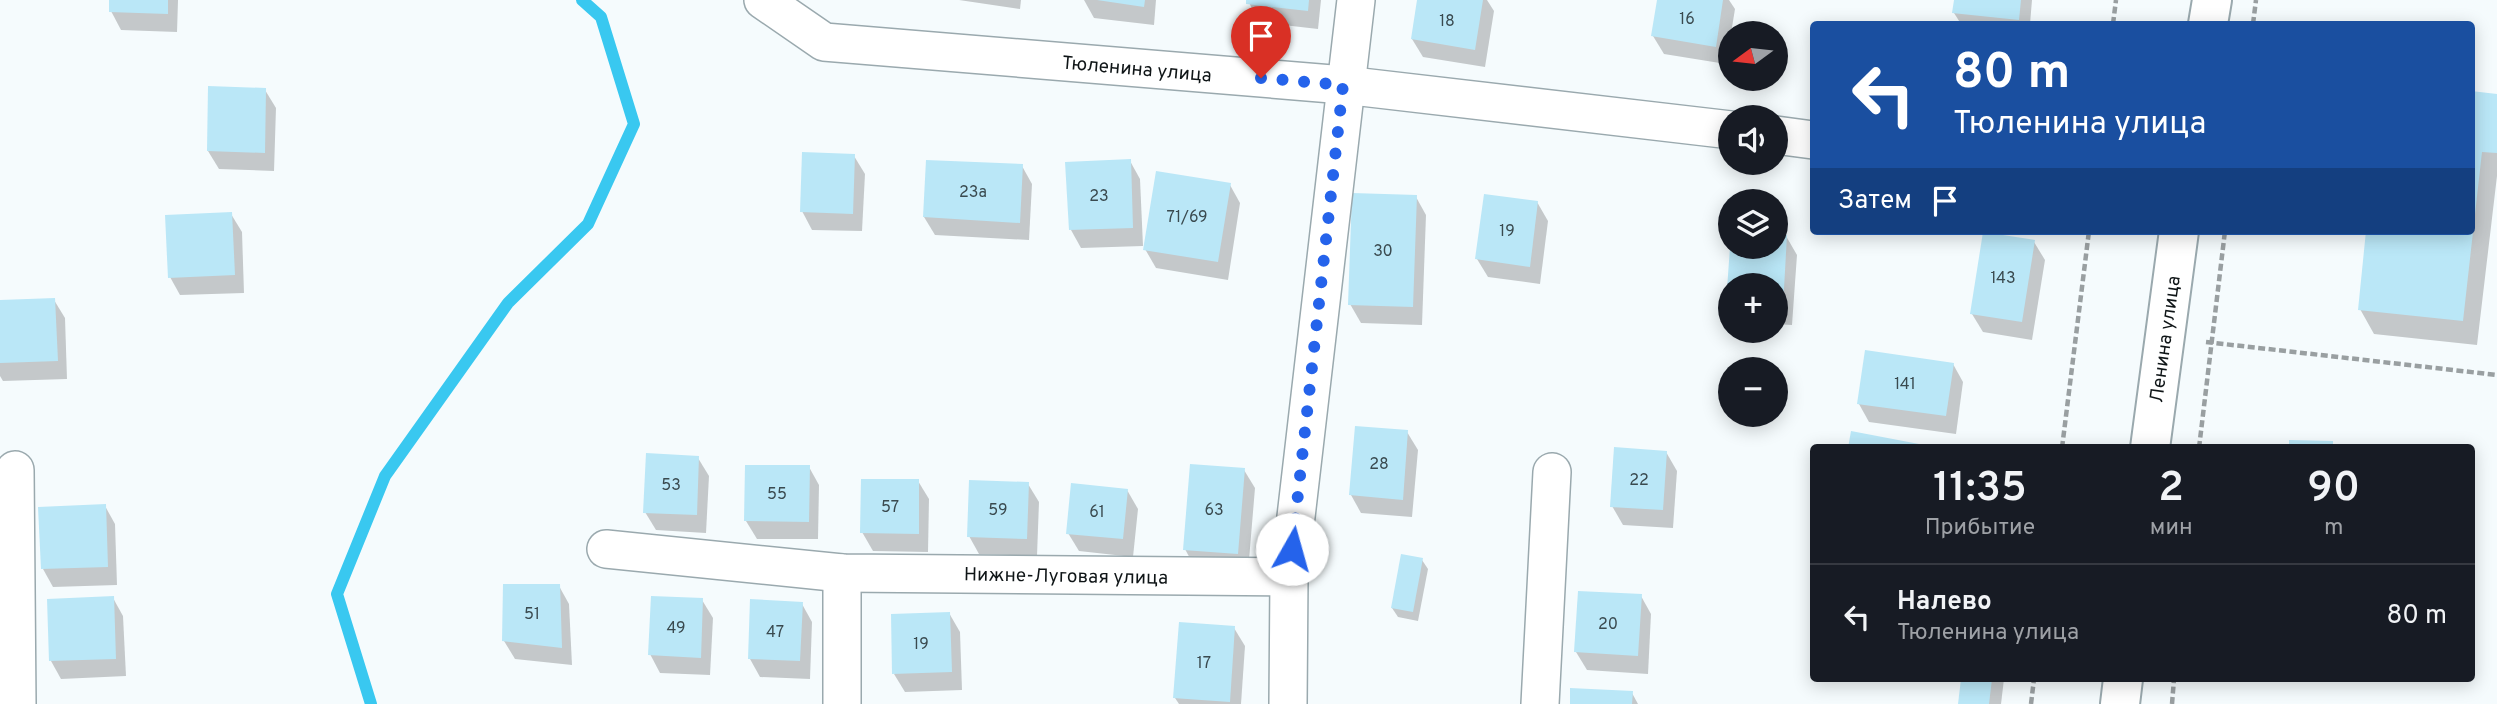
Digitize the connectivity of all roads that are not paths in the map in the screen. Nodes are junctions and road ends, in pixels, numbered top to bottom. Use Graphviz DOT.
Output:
graph roads {
  1 [pos="764,0"];
  2 [pos="1356,0"];
  3 [pos="2212,0"];
  4 [pos="2208,21"];
  5 [pos="1343,85"];
  6 [pos="1718,128"];
  7 [pos="1788,137"];
  8 [pos="1810,140"];
  9 [pos="2178,235"];
  10 [pos="2150,444"];
  11 [pos="15,470"];
  12 [pos="1552,472"];
  13 [pos="606,549"];
  14 [pos="842,573"];
  15 [pos="1289,577"];
  16 [pos="2123,682"];
  17 [pos="17,704"];
  18 [pos="842,704"];
  19 [pos="1288,704"];
  20 [pos="1540,704"];
  21 [pos="2120,704"];
  1 -- 5 [label="street, Тюленина улица"];
  2 -- 5 [label="street"];
  3 -- 4 [label="main road"];
  5 -- 6 [label="street, Тюленина улица"];
  5 -- 15 [label="street"];
  7 -- 8 [label="street"];
  9 -- 10 [label="main road, Ленина улица"];
  11 -- 17 [label="street"];
  12 -- 20 [label="street"];
  13 -- 14 [label="street, Нижне-Луговая улица"];
  14 -- 15 [label="street, Нижне-Луговая улица"];
  14 -- 18 [label="street"];
  15 -- 19 [label="street"];
  16 -- 21 [label="main road"];
}
